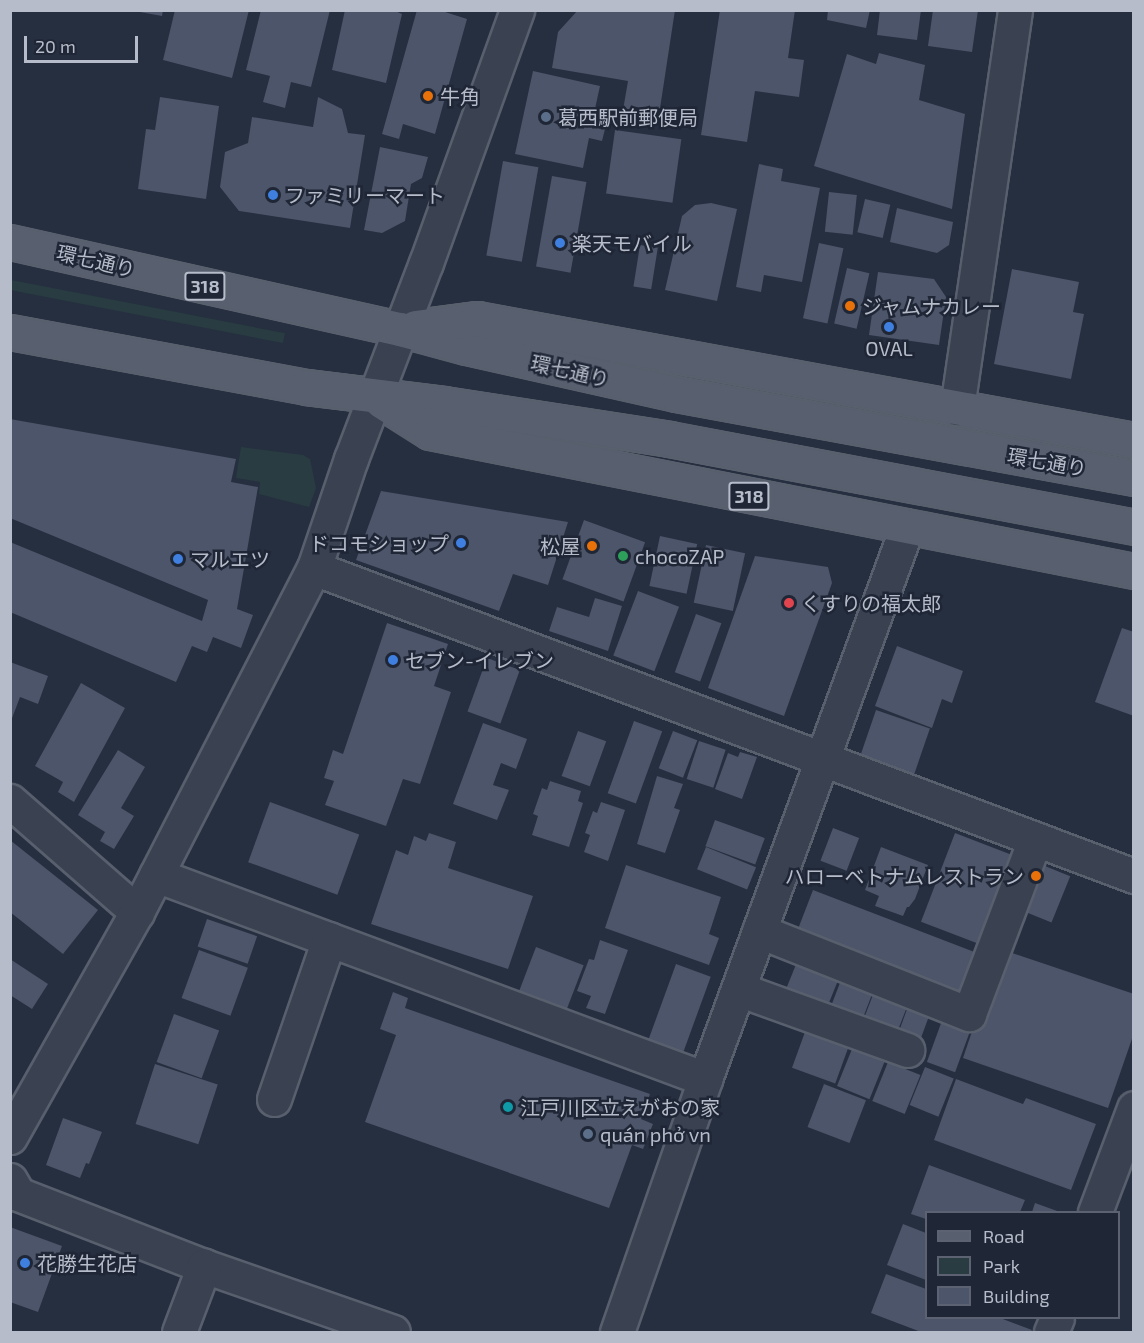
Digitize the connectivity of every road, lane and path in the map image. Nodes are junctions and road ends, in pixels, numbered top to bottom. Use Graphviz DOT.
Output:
graph roads {
  1 [pos="517,10"];
  2 [pos="1015,10"];
  3 [pos="10,242"];
  4 [pos="400,329"];
  5 [pos="10,332"];
  6 [pos="374,396"];
  7 [pos="957,408"];
  8 [pos="1134,440"];
  9 [pos="1134,478"];
  10 [pos="907,527"];
  11 [pos="1134,527"];
  12 [pos="314,568"];
  13 [pos="1134,571"];
  14 [pos="821,759"];
  15 [pos="10,801"];
  16 [pos="1035,839"];
  17 [pos="156,875"];
  18 [pos="1134,876"];
  19 [pos="137,912"];
  20 [pos="759,931"];
  21 [pos="329,939"];
  22 [pos="738,988"];
  23 [pos="907,1050"];
  24 [pos="705,1079"];
  25 [pos="274,1099"];
  26 [pos="1134,1108"];
  27 [pos="10,1137"];
  28 [pos="10,1180"];
  29 [pos="1095,1211"];
  30 [pos="204,1266"];
  31 [pos="179,1332"];
  32 [pos="393,1332"];
  33 [pos="617,1332"];
  1 -- 4 [label="street"];
  2 -- 7 [label="street"];
  3 -- 4 [label="main road, 環七通り / 318"];
  4 -- 6 [label="street"];
  4 -- 7 [label="main road"];
  4 -- 9 [label="main road, 環七通り / 318"];
  5 -- 6 [label="main road, 318"];
  6 -- 10 [label="main road, 318"];
  6 -- 11 [label="main road, 318"];
  6 -- 12 [label="street"];
  7 -- 8 [label="main road"];
  10 -- 13 [label="main road, 318"];
  10 -- 14 [label="street"];
  12 -- 14 [label="street"];
  12 -- 17 [label="street"];
  14 -- 16 [label="street"];
  14 -- 20 [label="street"];
  15 -- 19 [label="street"];
  16 -- 18 [label="street"];
  16 -- 20 [label="street"];
  17 -- 19 [label="street"];
  17 -- 21 [label="street"];
  19 -- 27 [label="street"];
  20 -- 22 [label="street"];
  21 -- 24 [label="street"];
  21 -- 25 [label="street"];
  22 -- 23 [label="street"];
  22 -- 24 [label="street"];
  24 -- 33 [label="street"];
  26 -- 29 [label="street"];
  28 -- 30 [label="street"];
  30 -- 31 [label="street"];
  30 -- 32 [label="street"];
}
